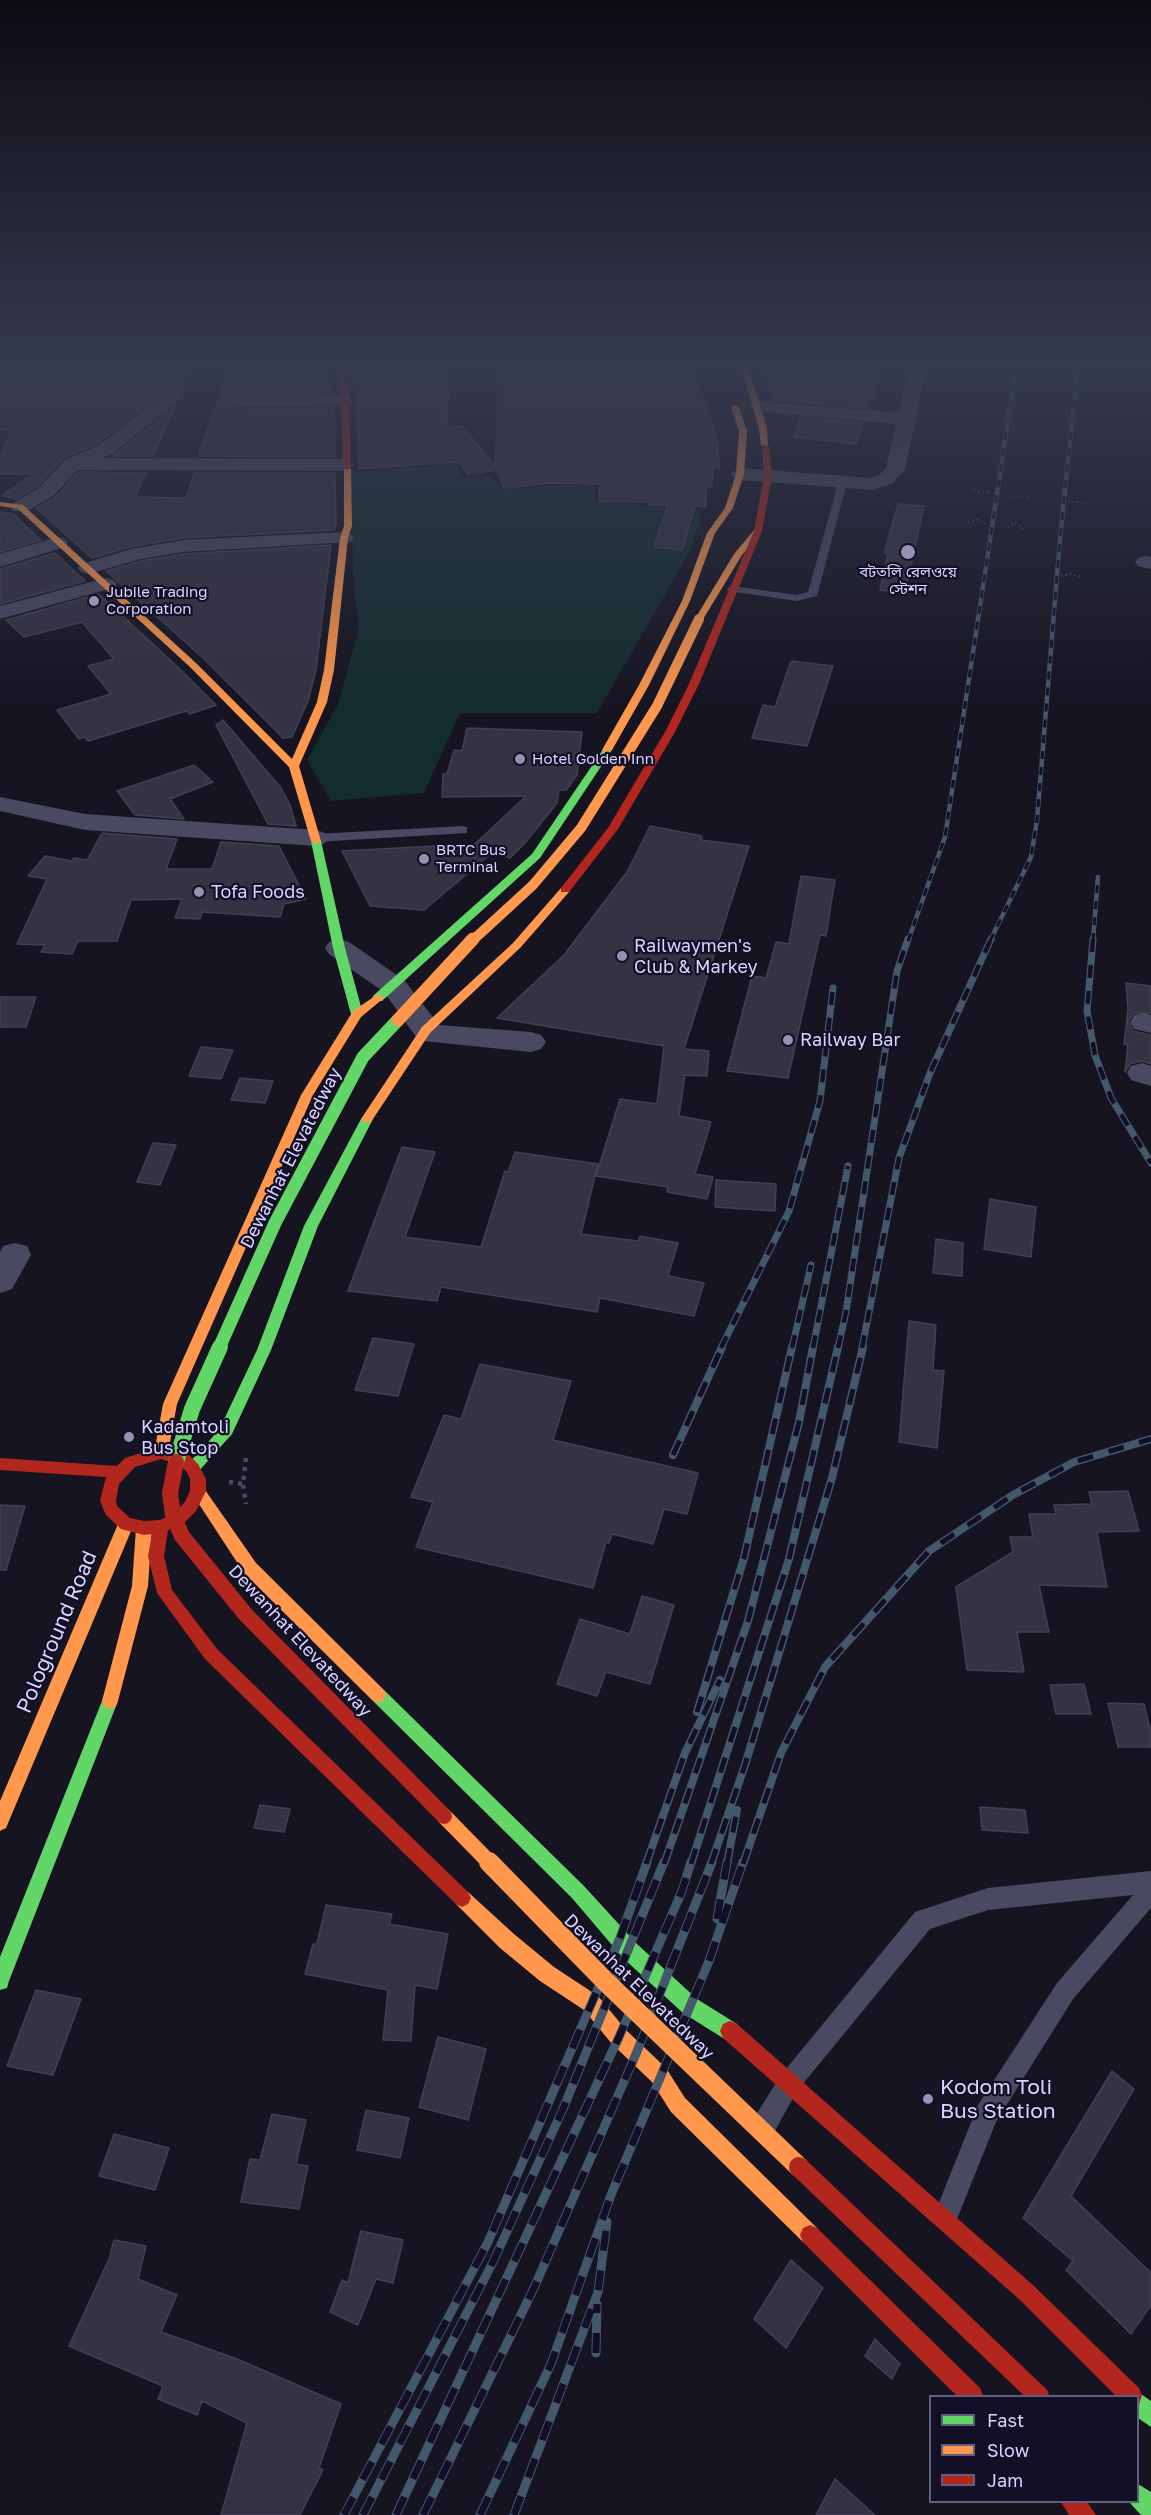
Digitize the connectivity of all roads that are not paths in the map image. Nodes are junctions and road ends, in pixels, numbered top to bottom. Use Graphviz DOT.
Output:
graph roads {
  1 [pos="58,479"];
  2 [pos="346,479"];
  3 [pos="738,479"];
  4 [pos="767,479"];
  5 [pos="810,479"];
  6 [pos="885,479"];
  7 [pos="842,482"];
  8 [pos="0,504"];
  9 [pos="20,507"];
  10 [pos="718,524"];
  11 [pos="758,531"];
  12 [pos="344,538"];
  13 [pos="58,543"];
  14 [pos="0,561"];
  15 [pos="88,568"];
  16 [pos="106,584"];
  17 [pos="732,590"];
  18 [pos="0,613"];
  19 [pos="699,619"];
  20 [pos="294,766"];
  21 [pos="0,804"];
  22 [pos="463,830"];
  23 [pos="316,838"];
  24 [pos="339,948"];
  25 [pos="394,986"];
  26 [pos="357,1014"];
  27 [pos="426,1030"];
  28 [pos="531,1042"];
  29 [pos="161,1453"];
  30 [pos="0,1464"];
  31 [pos="194,1468"];
  32 [pos="118,1472"];
  33 [pos="198,1491"];
  34 [pos="126,1524"];
  35 [pos="161,1526"];
  36 [pos="144,1528"];
  37 [pos="0,1822"];
  38 [pos="1151,1882"];
  39 [pos="1151,1891"];
  40 [pos="0,1981"];
  41 [pos="789,2083"];
  42 [pos="740,2166"];
  43 [pos="944,2219"];
  44 [pos="970,2395"];
  45 [pos="1037,2395"];
  46 [pos="1129,2395"];
  47 [pos="1139,2405"];
  48 [pos="1151,2416"];
  49 [pos="1139,2497"];
  50 [pos="1073,2503"];
  51 [pos="1151,2509"];
  52 [pos="1085,2515"];
  1 -- 9 [label="street"];
  2 -- 12 [label="main road"];
  3 -- 10 [label="main road"];
  4 -- 11 [label="main road"];
  5 -- 7 [label="street"];
  6 -- 7 [label="street"];
  7 -- 17 [label="lane"];
  8 -- 9 [label="main road"];
  9 -- 13 [label="main road"];
  10 -- 19 [label="main road, Dewanhat Elevatedway"];
  10 -- 25 [label="main road"];
  11 -- 17 [label="main road"];
  11 -- 19 [label="main road, Dewanhat Elevatedway"];
  12 -- 15 [label="street"];
  12 -- 20 [label="main road"];
  13 -- 14 [label="street"];
  13 -- 15 [label="main road"];
  15 -- 16 [label="main road"];
  16 -- 18 [label="street"];
  16 -- 20 [label="main road"];
  17 -- 27 [label="main road"];
  19 -- 45 [label="main road, Dewanhat Elevatedway, bridge"];
  20 -- 23 [label="main road"];
  21 -- 23 [label="street"];
  22 -- 23 [label="lane"];
  23 -- 24 [label="main road"];
  24 -- 25 [label="street"];
  24 -- 26 [label="main road"];
  25 -- 26 [label="main road"];
  25 -- 27 [label="street"];
  26 -- 29 [label="main road"];
  27 -- 28 [label="street"];
  27 -- 31 [label="main road"];
  29 -- 31 [label="main road"];
  29 -- 32 [label="main road"];
  30 -- 32 [label="main road"];
  31 -- 33 [label="main road"];
  32 -- 34 [label="main road"];
  33 -- 35 [label="main road"];
  33 -- 41 [label="main road"];
  34 -- 36 [label="main road"];
  34 -- 37 [label="main road, Pologround Road"];
  35 -- 36 [label="main road"];
  35 -- 42 [label="main road"];
  36 -- 40 [label="main road"];
  38 -- 41 [label="lane"];
  39 -- 43 [label="lane"];
  41 -- 42 [label="lane"];
  41 -- 43 [label="main road"];
  42 -- 44 [label="main road"];
  43 -- 46 [label="main road"];
  47 -- 48 [label="main road"];
  49 -- 51 [label="main road"];
  50 -- 52 [label="main road"];
}
